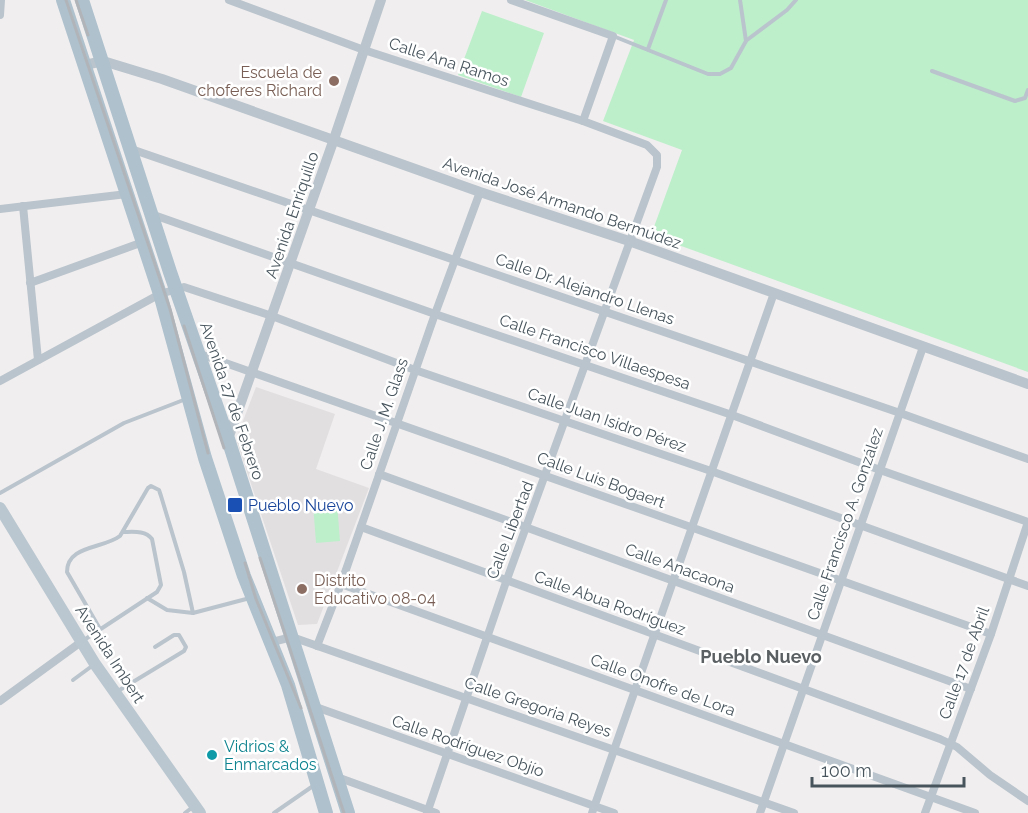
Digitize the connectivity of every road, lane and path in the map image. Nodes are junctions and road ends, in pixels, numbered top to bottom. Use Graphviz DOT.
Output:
graph roads {
  1 [pos="1,0"];
  2 [pos="63,0"];
  3 [pos="82,0"];
  4 [pos="230,0"];
  5 [pos="381,0"];
  6 [pos="511,0"];
  7 [pos="666,0"];
  8 [pos="740,0"];
  9 [pos="796,0"];
  10 [pos="0,15"];
  11 [pos="613,36"];
  12 [pos="746,40"];
  13 [pos="648,49"];
  14 [pos="364,50"];
  15 [pos="103,61"];
  16 [pos="85,65"];
  17 [pos="932,71"];
  18 [pos="1028,90"];
  19 [pos="583,121"];
  20 [pos="334,139"];
  21 [pos="131,149"];
  22 [pos="657,155"];
  23 [pos="480,192"];
  24 [pos="127,194"];
  25 [pos="23,206"];
  26 [pos="0,208"];
  27 [pos="309,210"];
  28 [pos="152,214"];
  29 [pos="143,242"];
  30 [pos="629,242"];
  31 [pos="455,260"];
  32 [pos="291,263"];
  33 [pos="30,283"];
  34 [pos="176,288"];
  35 [pos="774,293"];
  36 [pos="160,294"];
  37 [pos="604,311"];
  38 [pos="435,314"];
  39 [pos="273,316"];
  40 [pos="923,347"];
  41 [pos="200,354"];
  42 [pos="38,360"];
  43 [pos="750,361"];
  44 [pos="586,364"];
  45 [pos="415,370"];
  46 [pos="253,373"];
  47 [pos="0,381"];
  48 [pos="1028,384"];
  49 [pos="189,398"];
  50 [pos="900,413"];
  51 [pos="732,414"];
  52 [pos="565,422"];
  53 [pos="396,425"];
  54 [pos="228,439"];
  55 [pos="1028,459"];
  56 [pos="880,470"];
  57 [pos="711,471"];
  58 [pos="379,474"];
  59 [pos="546,476"];
  60 [pos="0,493"];
  61 [pos="0,508"];
  62 [pos="1028,522"];
  63 [pos="860,525"];
  64 [pos="361,527"];
  65 [pos="692,528"];
  66 [pos="525,529"];
  67 [pos="123,532"];
  68 [pos="1010,579"];
  69 [pos="841,580"];
  70 [pos="673,581"];
  71 [pos="506,582"];
  72 [pos="341,584"];
  73 [pos="1028,586"];
  74 [pos="253,597"];
  75 [pos="147,598"];
  76 [pos="193,613"];
  77 [pos="100,629"];
  78 [pos="654,634"];
  79 [pos="991,634"];
  80 [pos="822,636"];
  81 [pos="292,637"];
  82 [pos="487,637"];
  83 [pos="81,642"];
  84 [pos="272,642"];
  85 [pos="316,646"];
  86 [pos="155,647"];
  87 [pos="95,664"];
  88 [pos="73,680"];
  89 [pos="804,688"];
  90 [pos="971,689"];
  91 [pos="635,690"];
  92 [pos="115,693"];
  93 [pos="466,698"];
  94 [pos="0,701"];
  95 [pos="313,706"];
  96 [pos="951,743"];
  97 [pos="784,744"];
  98 [pos="614,750"];
  99 [pos="446,754"];
  100 [pos="337,777"];
  101 [pos="316,784"];
  102 [pos="930,797"];
  103 [pos="1028,801"];
  104 [pos="764,802"];
  105 [pos="593,809"];
  106 [pos="193,811"];
  107 [pos="430,812"];
  108 [pos="274,813"];
  109 [pos="326,813"];
  110 [pos="348,813"];
  111 [pos="614,813"];
  112 [pos="760,813"];
  113 [pos="794,813"];
  114 [pos="925,813"];
  115 [pos="975,813"];
  1 -- 10 [label="street"];
  2 -- 16 [label="main road"];
  3 -- 15 [label="main road, Avenida 27 de Febrero"];
  4 -- 14 [label="street, Calle Ana Ramos"];
  5 -- 14 [label="street, Avenida Enriquillo"];
  6 -- 11 [label="street"];
  7 -- 13 [label="lane"];
  8 -- 12 [label="lane"];
  9 -- 12 [label="lane"];
  11 -- 13 [label="lane"];
  11 -- 19 [label="street"];
  12 -- 13 [label="lane"];
  14 -- 19 [label="street, Calle Ana Ramos"];
  14 -- 20 [label="street, Avenida Enriquillo"];
  15 -- 16 [label="street"];
  15 -- 20 [label="street, Avenida José Armando Bermúdez"];
  15 -- 21 [label="main road, Avenida 27 de Febrero"];
  16 -- 24 [label="main road"];
  17 -- 18 [label="lane"];
  19 -- 22 [label="street, Calle Ana Ramos"];
  20 -- 23 [label="street, Avenida José Armando Bermúdez"];
  20 -- 27 [label="street, Avenida Enriquillo"];
  21 -- 27 [label="street, Calle Dr. Alejandro Llenas"];
  21 -- 28 [label="main road, Avenida 27 de Febrero"];
  22 -- 30 [label="street, Calle Libertad"];
  23 -- 30 [label="street, Avenida José Armando Bermúdez"];
  23 -- 31 [label="street, Calle J. M. Glass"];
  24 -- 25 [label="street"];
  24 -- 29 [label="main road"];
  25 -- 26 [label="street"];
  25 -- 33 [label="street"];
  27 -- 31 [label="street, Calle Dr. Alejandro Llenas"];
  27 -- 32 [label="street, Avenida Enriquillo"];
  28 -- 32 [label="street, Calle Francisco Villaespesa"];
  28 -- 34 [label="main road, Avenida 27 de Febrero"];
  29 -- 33 [label="street"];
  29 -- 36 [label="main road"];
  30 -- 35 [label="street, Avenida José Armando Bermúdez"];
  30 -- 37 [label="street, Calle Libertad"];
  31 -- 37 [label="street, Calle Dr. Alejandro Llenas"];
  31 -- 38 [label="street, Calle J. M. Glass"];
  32 -- 38 [label="street, Calle Francisco Villaespesa"];
  32 -- 39 [label="street, Avenida Enriquillo"];
  33 -- 42 [label="street"];
  34 -- 36 [label="street"];
  34 -- 39 [label="street, Calle Juan Isidro Pérez"];
  34 -- 41 [label="main road, Avenida 27 de Febrero"];
  35 -- 40 [label="street, Avenida José Armando Bermúdez"];
  35 -- 43 [label="street"];
  36 -- 42 [label="street"];
  36 -- 49 [label="main road"];
  37 -- 43 [label="street, Calle Dr. Alejandro Llenas"];
  37 -- 44 [label="street, Calle Libertad"];
  38 -- 44 [label="street, Calle Francisco Villaespesa"];
  38 -- 45 [label="street, Calle J. M. Glass"];
  39 -- 45 [label="street, Calle Juan Isidro Pérez"];
  39 -- 46 [label="street, Avenida Enriquillo"];
  40 -- 48 [label="street, Avenida José Armando Bermúdez"];
  40 -- 50 [label="street, Calle Francisco A. González"];
  41 -- 46 [label="street, Calle Luis Bogaert"];
  41 -- 54 [label="main road, Avenida 27 de Febrero"];
  42 -- 47 [label="street"];
  43 -- 50 [label="street, Calle Dr. Alejandro Llenas"];
  43 -- 51 [label="street"];
  44 -- 51 [label="street, Calle Francisco Villaespesa"];
  44 -- 52 [label="street, Calle Libertad"];
  45 -- 52 [label="street, Calle Juan Isidro Pérez"];
  45 -- 53 [label="street, Calle J. M. Glass"];
  46 -- 53 [label="street, Calle Luis Bogaert"];
  46 -- 54 [label="street, Avenida Enriquillo"];
  49 -- 60 [label="lane"];
  49 -- 74 [label="main road"];
  50 -- 55 [label="street, Calle Dr. Alejandro Llenas"];
  50 -- 56 [label="street, Calle Francisco A. González"];
  51 -- 56 [label="street, Calle Francisco Villaespesa"];
  51 -- 57 [label="street"];
  52 -- 57 [label="street, Calle Juan Isidro Pérez"];
  52 -- 59 [label="street, Calle Libertad"];
  53 -- 58 [label="street, Calle J. M. Glass"];
  53 -- 59 [label="street, Calle Luis Bogaert"];
  54 -- 81 [label="main road, Avenida 27 de Febrero"];
  56 -- 62 [label="street, Calle Francisco Villaespesa"];
  56 -- 63 [label="street, Calle Francisco A. González"];
  57 -- 63 [label="street, Calle Juan Isidro Pérez"];
  57 -- 65 [label="street"];
  58 -- 64 [label="street, Calle J. M. Glass"];
  58 -- 66 [label="street, Calle Anacaona"];
  59 -- 65 [label="street, Calle Luis Bogaert"];
  59 -- 66 [label="street, Calle Libertad"];
  61 -- 83 [label="main road, Avenida Imbert"];
  62 -- 68 [label="street, Calle 17 de Abril"];
  63 -- 68 [label="street, Calle Juan Isidro Pérez"];
  63 -- 69 [label="street, Calle Francisco A. González"];
  64 -- 71 [label="street, Calle Abua Rodríguez"];
  64 -- 72 [label="street, Calle J. M. Glass"];
  65 -- 69 [label="street, Calle Luis Bogaert"];
  65 -- 70 [label="street"];
  66 -- 70 [label="street, Calle Anacaona"];
  66 -- 71 [label="street, Calle Libertad"];
  67 -- 75 [label="lane"];
  67 -- 76 [label="lane"];
  67 -- 77 [label="lane"];
  68 -- 73 [label="street, Calle Juan Isidro Pérez"];
  68 -- 79 [label="street, Calle 17 de Abril"];
  69 -- 79 [label="street, Calle Luis Bogaert"];
  69 -- 80 [label="street, Calle Francisco A. González"];
  70 -- 78 [label="street"];
  70 -- 80 [label="street, Calle Anacaona"];
  71 -- 78 [label="street, Calle Abua Rodríguez"];
  71 -- 82 [label="street, Calle Libertad"];
  72 -- 82 [label="street, Calle Onofre de Lora"];
  72 -- 85 [label="street, Calle J. M. Glass"];
  74 -- 76 [label="lane"];
  74 -- 84 [label="main road"];
  75 -- 76 [label="lane"];
  75 -- 77 [label="lane"];
  77 -- 83 [label="lane"];
  78 -- 89 [label="street, Calle Abua Rodríguez"];
  78 -- 91 [label="street"];
  79 -- 90 [label="street, Calle 17 de Abril"];
  80 -- 89 [label="street, Calle Francisco A. González"];
  80 -- 90 [label="street, Calle Anacaona"];
  81 -- 84 [label="street"];
  81 -- 85 [label="street, Calle Gregoria Reyes"];
  81 -- 95 [label="main road, Avenida 27 de Febrero"];
  82 -- 91 [label="street, Calle Onofre de Lora"];
  82 -- 93 [label="street, Calle Libertad"];
  83 -- 87 [label="main road, Avenida Imbert"];
  83 -- 94 [label="street"];
  84 -- 101 [label="main road"];
  85 -- 93 [label="street, Calle Gregoria Reyes"];
  86 -- 92 [label="lane"];
  87 -- 88 [label="lane"];
  87 -- 92 [label="main road, Avenida Imbert"];
  89 -- 96 [label="street, Calle Abua Rodríguez"];
  89 -- 97 [label="street, Calle Francisco A. González"];
  90 -- 96 [label="street, Calle 17 de Abril"];
  91 -- 97 [label="street, Calle Onofre de Lora"];
  91 -- 98 [label="street"];
  92 -- 106 [label="main road, Avenida Imbert"];
  93 -- 98 [label="street, Calle Gregoria Reyes"];
  93 -- 99 [label="street, Calle Libertad"];
  95 -- 99 [label="street, Calle Rodríguez Objío"];
  95 -- 100 [label="main road, Avenida 27 de Febrero"];
  96 -- 102 [label="street, Calle 17 de Abril"];
  96 -- 103 [label="street, Calle Abua Rodríguez"];
  97 -- 102 [label="street, Calle Onofre de Lora"];
  97 -- 104 [label="street, Calle Francisco A. González"];
  98 -- 104 [label="street, Calle Gregoria Reyes"];
  98 -- 105 [label="street"];
  99 -- 105 [label="street, Calle Rodríguez Objío"];
  99 -- 107 [label="street, Calle Libertad"];
  100 -- 107 [label="street"];
  100 -- 110 [label="main road, Avenida 27 de Febrero"];
  101 -- 108 [label="lane"];
  101 -- 109 [label="main road"];
  102 -- 114 [label="street, Calle 17 de Abril"];
  102 -- 115 [label="street, Calle Onofre de Lora"];
  104 -- 112 [label="street, Calle Francisco A. González"];
  104 -- 113 [label="street, Calle Gregoria Reyes"];
  105 -- 111 [label="street, Calle Rodríguez Objío"];
}
